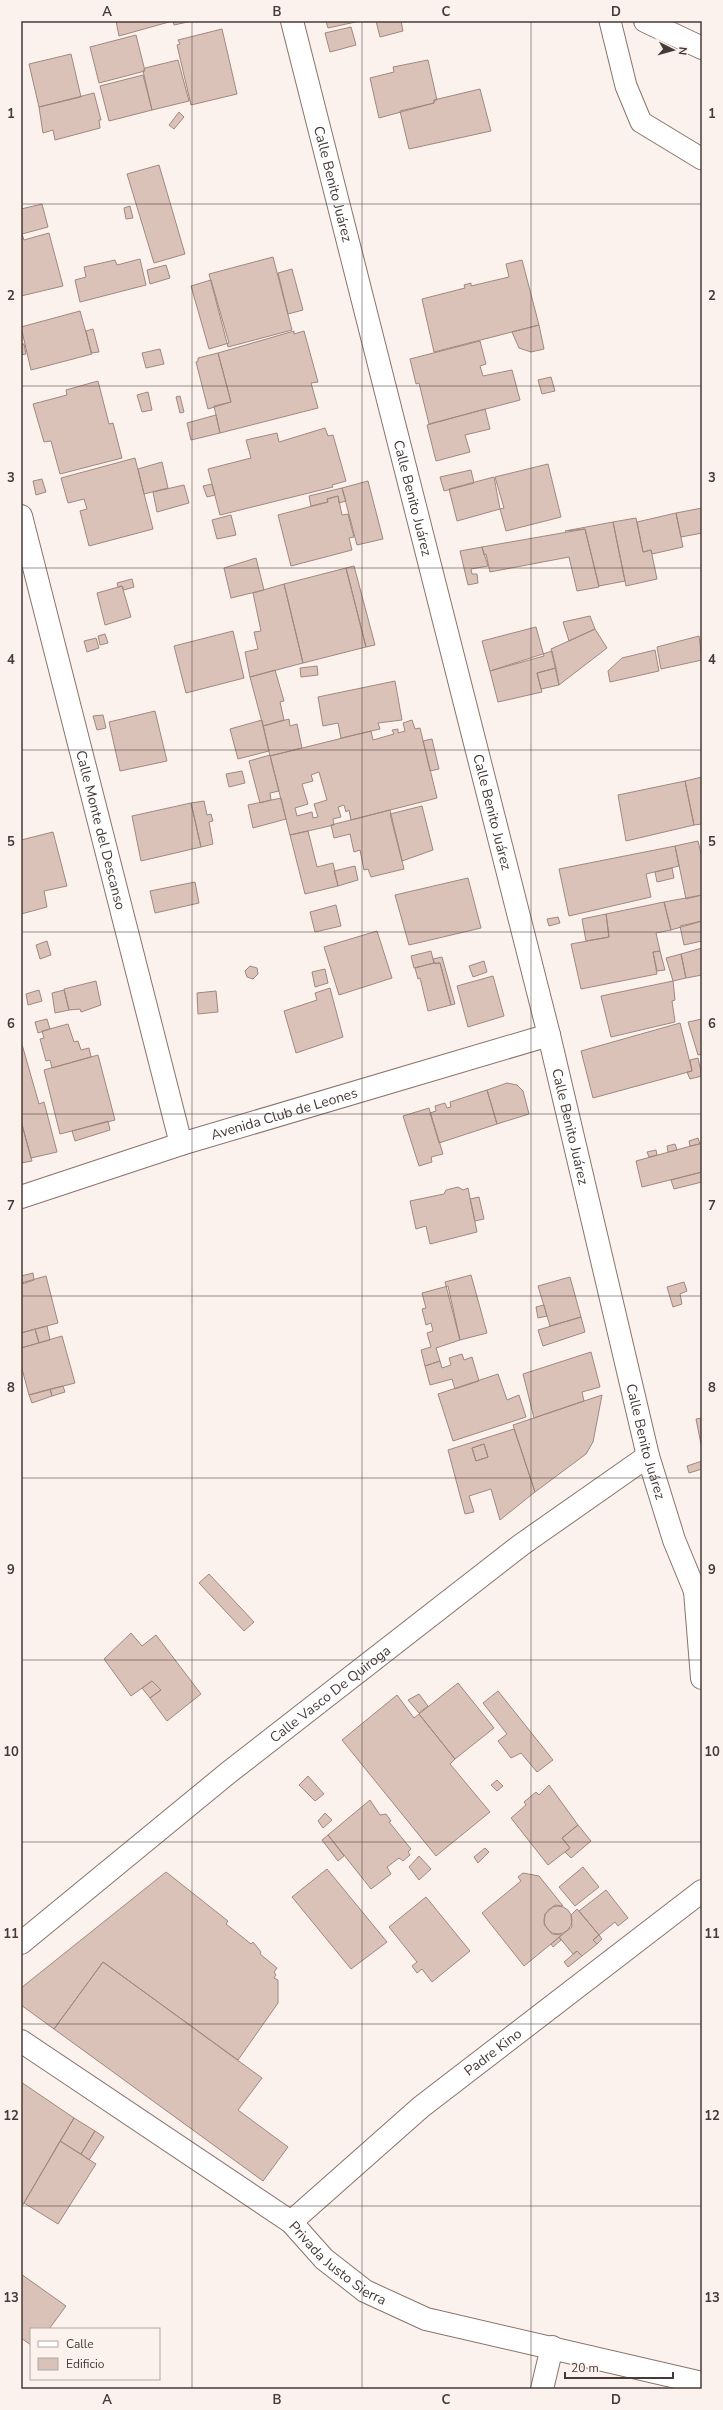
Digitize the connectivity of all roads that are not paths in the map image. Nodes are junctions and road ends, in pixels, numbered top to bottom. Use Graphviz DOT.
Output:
graph roads {
  1 [pos="292,21"];
  2 [pos="610,21"];
  3 [pos="645,21"];
  4 [pos="702,48"];
  5 [pos="702,159"];
  6 [pos="21,516"];
  7 [pos="549,1035"];
  8 [pos="181,1144"];
  9 [pos="21,1197"];
  10 [pos="648,1456"];
  11 [pos="699,1595"];
  12 [pos="702,1678"];
  13 [pos="702,1891"];
  14 [pos="21,1943"];
  15 [pos="21,2041"];
  16 [pos="291,2222"];
  17 [pos="552,2347"];
  18 [pos="702,2383"];
  19 [pos="542,2389"];
  1 -- 7 [label="street, Calle Benito Juárez"];
  2 -- 5 [label="lane"];
  3 -- 4 [label="street"];
  6 -- 8 [label="street, Calle Monte del Descanso"];
  7 -- 8 [label="street, Avenida Club de Leones"];
  7 -- 10 [label="street, Calle Benito Juárez"];
  8 -- 9 [label="street, Avenida Club de Leones"];
  10 -- 11 [label="street, Calle Benito Juárez"];
  10 -- 14 [label="street, Calle Vasco De Quiroga"];
  11 -- 12 [label="street, Calle Benito Juárez"];
  13 -- 16 [label="street, Padre Kino"];
  15 -- 16 [label="street, Privada Justo Sierra"];
  16 -- 17 [label="street, Privada Justo Sierra"];
  17 -- 18 [label="street, Privada Justo Sierra"];
  17 -- 19 [label="street"];
}
